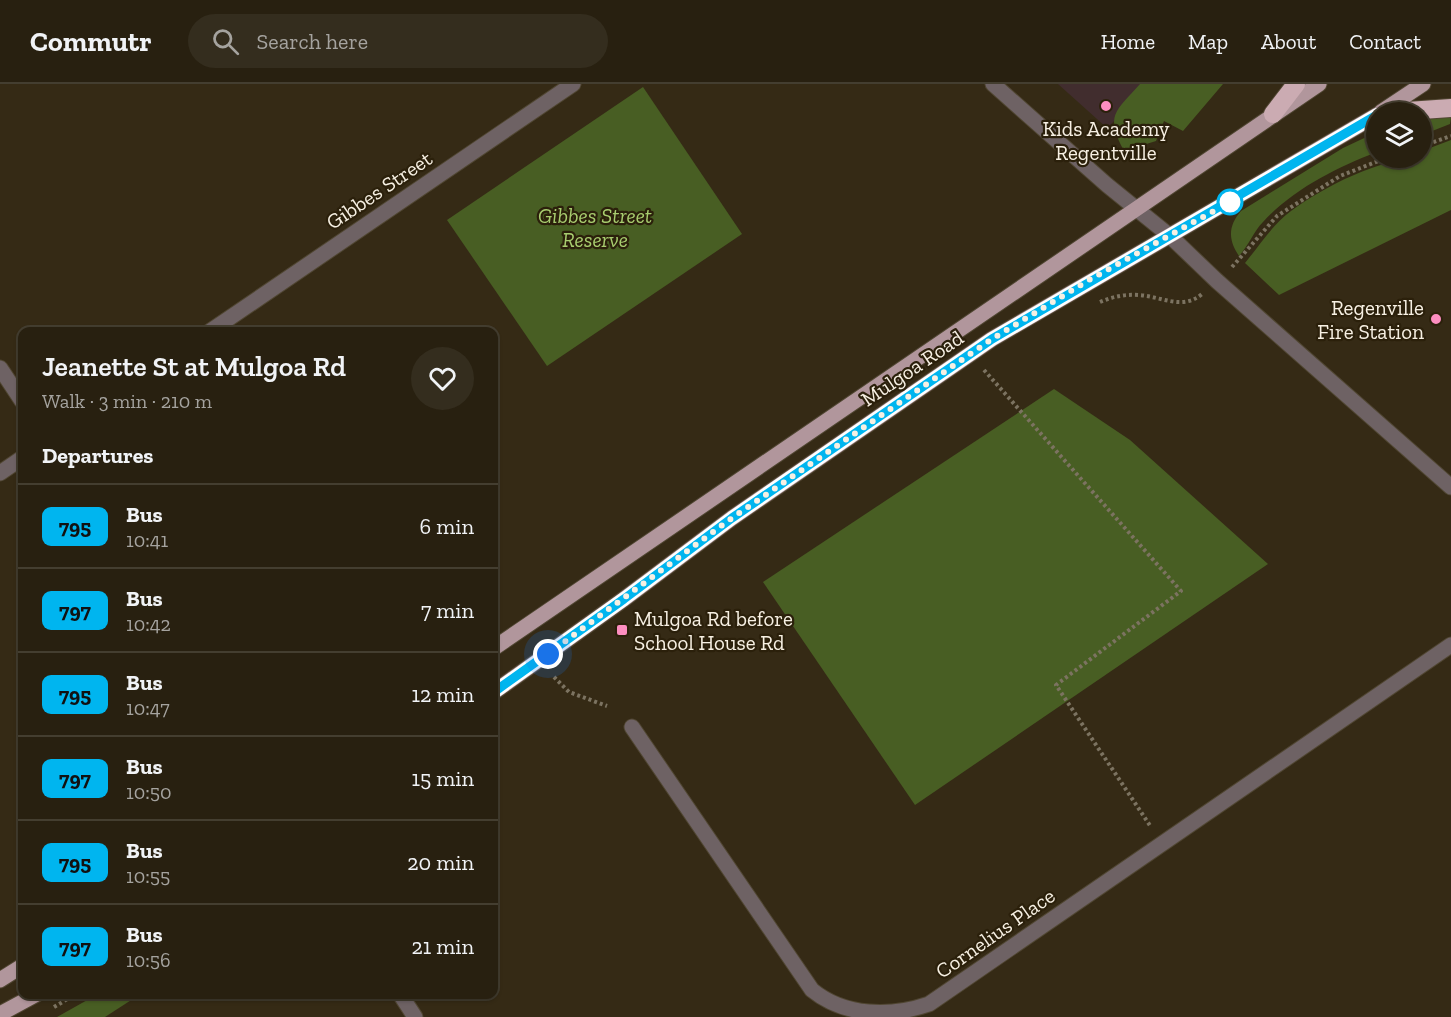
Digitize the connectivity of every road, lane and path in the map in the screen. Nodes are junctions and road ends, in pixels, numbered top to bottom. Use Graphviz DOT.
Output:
graph roads {
  1 [pos="573,84"];
  2 [pos="993,84"];
  3 [pos="1296,84"];
  4 [pos="1318,84"];
  5 [pos="1423,84"];
  6 [pos="1396,102"];
  7 [pos="1451,108"];
  8 [pos="1432,109"];
  9 [pos="1273,114"];
  10 [pos="1366,121"];
  11 [pos="1451,136"];
  12 [pos="1432,143"];
  13 [pos="1366,166"];
  14 [pos="1137,210"];
  15 [pos="1170,236"];
  16 [pos="1240,260"];
  17 [pos="1200,296"];
  18 [pos="1097,304"];
  19 [pos="216,327"];
  20 [pos="994,364"];
  21 [pos="0,368"];
  22 [pos="984,370"];
  23 [pos="974,377"];
  24 [pos="18,395"];
  25 [pos="18,461"];
  26 [pos="0,473"];
  27 [pos="1451,488"];
  28 [pos="498,645"];
  29 [pos="1451,645"];
  30 [pos="563,670"];
  31 [pos="554,677"];
  32 [pos="545,683"];
  33 [pos="498,689"];
  34 [pos="607,706"];
  35 [pos="632,727"];
  36 [pos="1162,842"];
  37 [pos="18,969"];
  38 [pos="0,981"];
  39 [pos="28,999"];
  40 [pos="403,999"];
  41 [pos="0,1014"];
  42 [pos="415,1017"];
  1 -- 19 [label="street, Gibbes Street"];
  2 -- 14 [label="street"];
  3 -- 9 [label="highway"];
  4 -- 9 [label="main road, Mulgoa Road"];
  5 -- 6 [label="main road"];
  7 -- 8 [label="highway"];
  9 -- 14 [label="main road, Mulgoa Road"];
  10 -- 15 [label="main road, Mulgoa Road"];
  11 -- 12 [label="path"];
  13 -- 16 [label="path"];
  14 -- 15 [label="street"];
  14 -- 28 [label="main road, Mulgoa Road"];
  15 -- 27 [label="street"];
  15 -- 33 [label="main road, Mulgoa Road"];
  17 -- 18 [label="path"];
  20 -- 22 [label="path"];
  21 -- 24 [label="street"];
  22 -- 23 [label="path"];
  22 -- 36 [label="path"];
  25 -- 26 [label="street"];
  29 -- 36 [label="street, Cornelius Place"];
  30 -- 31 [label="path"];
  31 -- 32 [label="path"];
  31 -- 34 [label="path"];
  35 -- 36 [label="street, Cornelius Place"];
  37 -- 38 [label="main road"];
  39 -- 41 [label="main road"];
  40 -- 42 [label="street"];
}
